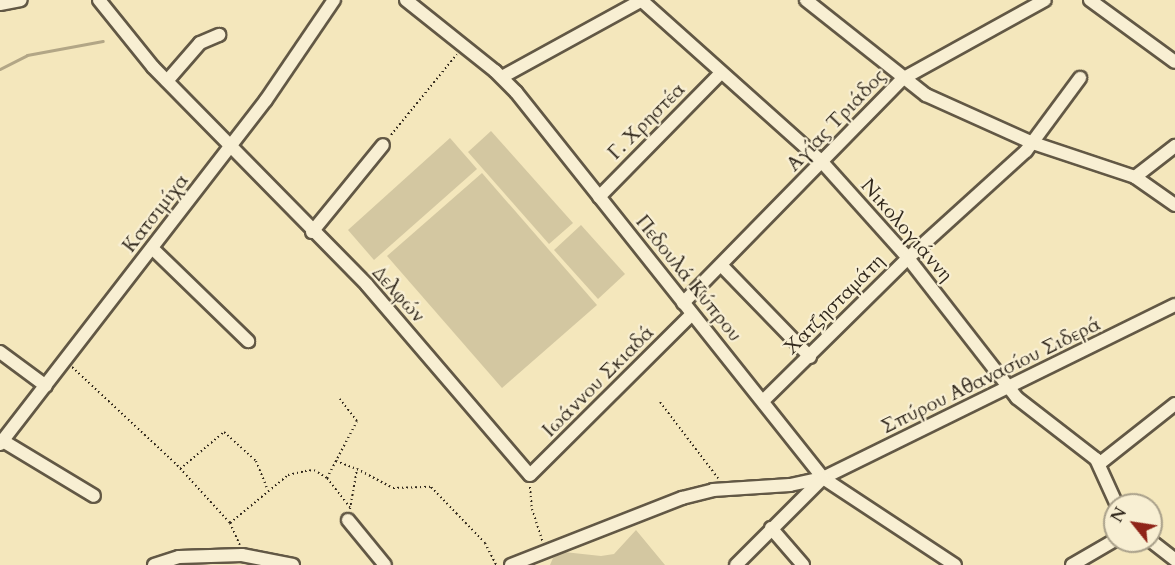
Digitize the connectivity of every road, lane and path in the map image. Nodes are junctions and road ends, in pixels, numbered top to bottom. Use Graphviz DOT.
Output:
graph roads {
  1 [pos="21,0"];
  2 [pos="99,0"];
  3 [pos="334,0"];
  4 [pos="406,0"];
  5 [pos="641,0"];
  6 [pos="806,0"];
  7 [pos="1045,0"];
  8 [pos="1090,0"];
  9 [pos="0,4"];
  10 [pos="219,35"];
  11 [pos="464,46"];
  12 [pos="1175,62"];
  13 [pos="722,73"];
  14 [pos="502,77"];
  15 [pos="1080,78"];
  16 [pos="902,80"];
  17 [pos="167,81"];
  18 [pos="1033,143"];
  19 [pos="383,145"];
  20 [pos="1175,146"];
  21 [pos="230,147"];
  22 [pos="822,162"];
  23 [pos="1135,177"];
  24 [pos="599,197"];
  25 [pos="1175,205"];
  26 [pos="312,232"];
  27 [pos="152,248"];
  28 [pos="908,258"];
  29 [pos="721,265"];
  30 [pos="683,303"];
  31 [pos="1175,305"];
  32 [pos="692,314"];
  33 [pos="248,341"];
  34 [pos="0,352"];
  35 [pos="810,357"];
  36 [pos="65,361"];
  37 [pos="46,386"];
  38 [pos="1010,386"];
  39 [pos="340,399"];
  40 [pos="763,400"];
  41 [pos="660,402"];
  42 [pos="1174,406"];
  43 [pos="1,442"];
  44 [pos="336,461"];
  45 [pos="1099,464"];
  46 [pos="180,469"];
  47 [pos="357,469"];
  48 [pos="530,475"];
  49 [pos="327,478"];
  50 [pos="823,478"];
  51 [pos="728,489"];
  52 [pos="268,490"];
  53 [pos="1112,493"];
  54 [pos="94,496"];
  55 [pos="350,507"];
  56 [pos="348,520"];
  57 [pos="230,524"];
  58 [pos="771,528"];
  59 [pos="1103,547"];
  60 [pos="1163,550"];
  61 [pos="242,555"];
  62 [pos="541,560"];
  63 [pos="1175,560"];
  64 [pos="154,565"];
  65 [pos="293,565"];
  66 [pos="385,565"];
  67 [pos="496,565"];
  68 [pos="511,565"];
  69 [pos="736,565"];
  70 [pos="803,565"];
  71 [pos="955,565"];
  72 [pos="1072,565"];
  1 -- 9 [label="street"];
  2 -- 17 [label="street, Δελφών"];
  3 -- 21 [label="street, Κατσιμίχα"];
  4 -- 11 [label="street, Πεδουλά Κύπρου"];
  5 -- 13 [label="street, Νικολογιάννη"];
  5 -- 14 [label="street"];
  6 -- 16 [label="street"];
  7 -- 16 [label="street, Αγίας Τριάδος"];
  8 -- 12 [label="street"];
  10 -- 17 [label="street"];
  11 -- 14 [label="street, Πεδουλά Κύπρου"];
  11 -- 19 [label="path"];
  13 -- 22 [label="street, Νικολογιάννη"];
  13 -- 24 [label="street, Γ. Χρηστέα"];
  14 -- 24 [label="street, Πεδουλά Κύπρου"];
  15 -- 18 [label="street, Χατζησταμάτη"];
  16 -- 18 [label="street"];
  16 -- 22 [label="street, Αγίας Τριάδος"];
  17 -- 21 [label="street, Δελφών"];
  18 -- 23 [label="street"];
  18 -- 28 [label="street, Χατζησταμάτη"];
  19 -- 26 [label="street"];
  20 -- 23 [label="street"];
  21 -- 26 [label="street, Δελφών"];
  21 -- 27 [label="street, Κατσιμίχα"];
  22 -- 28 [label="street, Νικολογιάννη"];
  22 -- 29 [label="street, Αγίας Τριάδος"];
  23 -- 25 [label="street"];
  24 -- 30 [label="street, Πεδουλά Κύπρου"];
  26 -- 48 [label="street, Δελφών"];
  27 -- 33 [label="street"];
  27 -- 36 [label="street, Κατσιμίχα"];
  28 -- 35 [label="street, Χατζησταμάτη"];
  28 -- 38 [label="street, Νικολογιάννη"];
  29 -- 30 [label="street, Αγίας Τριάδος"];
  29 -- 35 [label="street"];
  30 -- 32 [label="street, Πεδουλά Κύπρου"];
  31 -- 38 [label="street, Σπύρου Αθανασίου Σιδερά"];
  32 -- 40 [label="street, Πεδουλά Κύπρου"];
  32 -- 48 [label="street, Ιωάννου Σκιαδά"];
  34 -- 37 [label="street"];
  35 -- 40 [label="street, Χατζησταμάτη"];
  36 -- 37 [label="street, Κατσιμίχα"];
  36 -- 46 [label="path"];
  37 -- 43 [label="street, Κατσιμίχα"];
  38 -- 45 [label="street, Νικολογιάννη"];
  38 -- 50 [label="street, Σπύρου Αθανασίου Σιδερά"];
  39 -- 44 [label="path"];
  40 -- 50 [label="street, Πεδουλά Κύπρου"];
  41 -- 51 [label="path"];
  42 -- 45 [label="street"];
  43 -- 54 [label="street"];
  44 -- 47 [label="path"];
  44 -- 49 [label="path"];
  45 -- 53 [label="street, Νικολογιάννη"];
  46 -- 52 [label="path"];
  46 -- 57 [label="path"];
  47 -- 55 [label="path"];
  47 -- 67 [label="path"];
  48 -- 62 [label="path"];
  49 -- 52 [label="path"];
  49 -- 55 [label="path"];
  50 -- 51 [label="street"];
  50 -- 58 [label="street"];
  50 -- 71 [label="street, Πεδουλά Κύπρου"];
  51 -- 62 [label="street"];
  52 -- 57 [label="path"];
  55 -- 56 [label="path"];
  56 -- 66 [label="street"];
  57 -- 61 [label="path"];
  58 -- 69 [label="street"];
  58 -- 70 [label="street"];
  59 -- 72 [label="street"];
  60 -- 63 [label="street"];
  61 -- 64 [label="street"];
  61 -- 65 [label="street"];
  62 -- 68 [label="street"];
}
